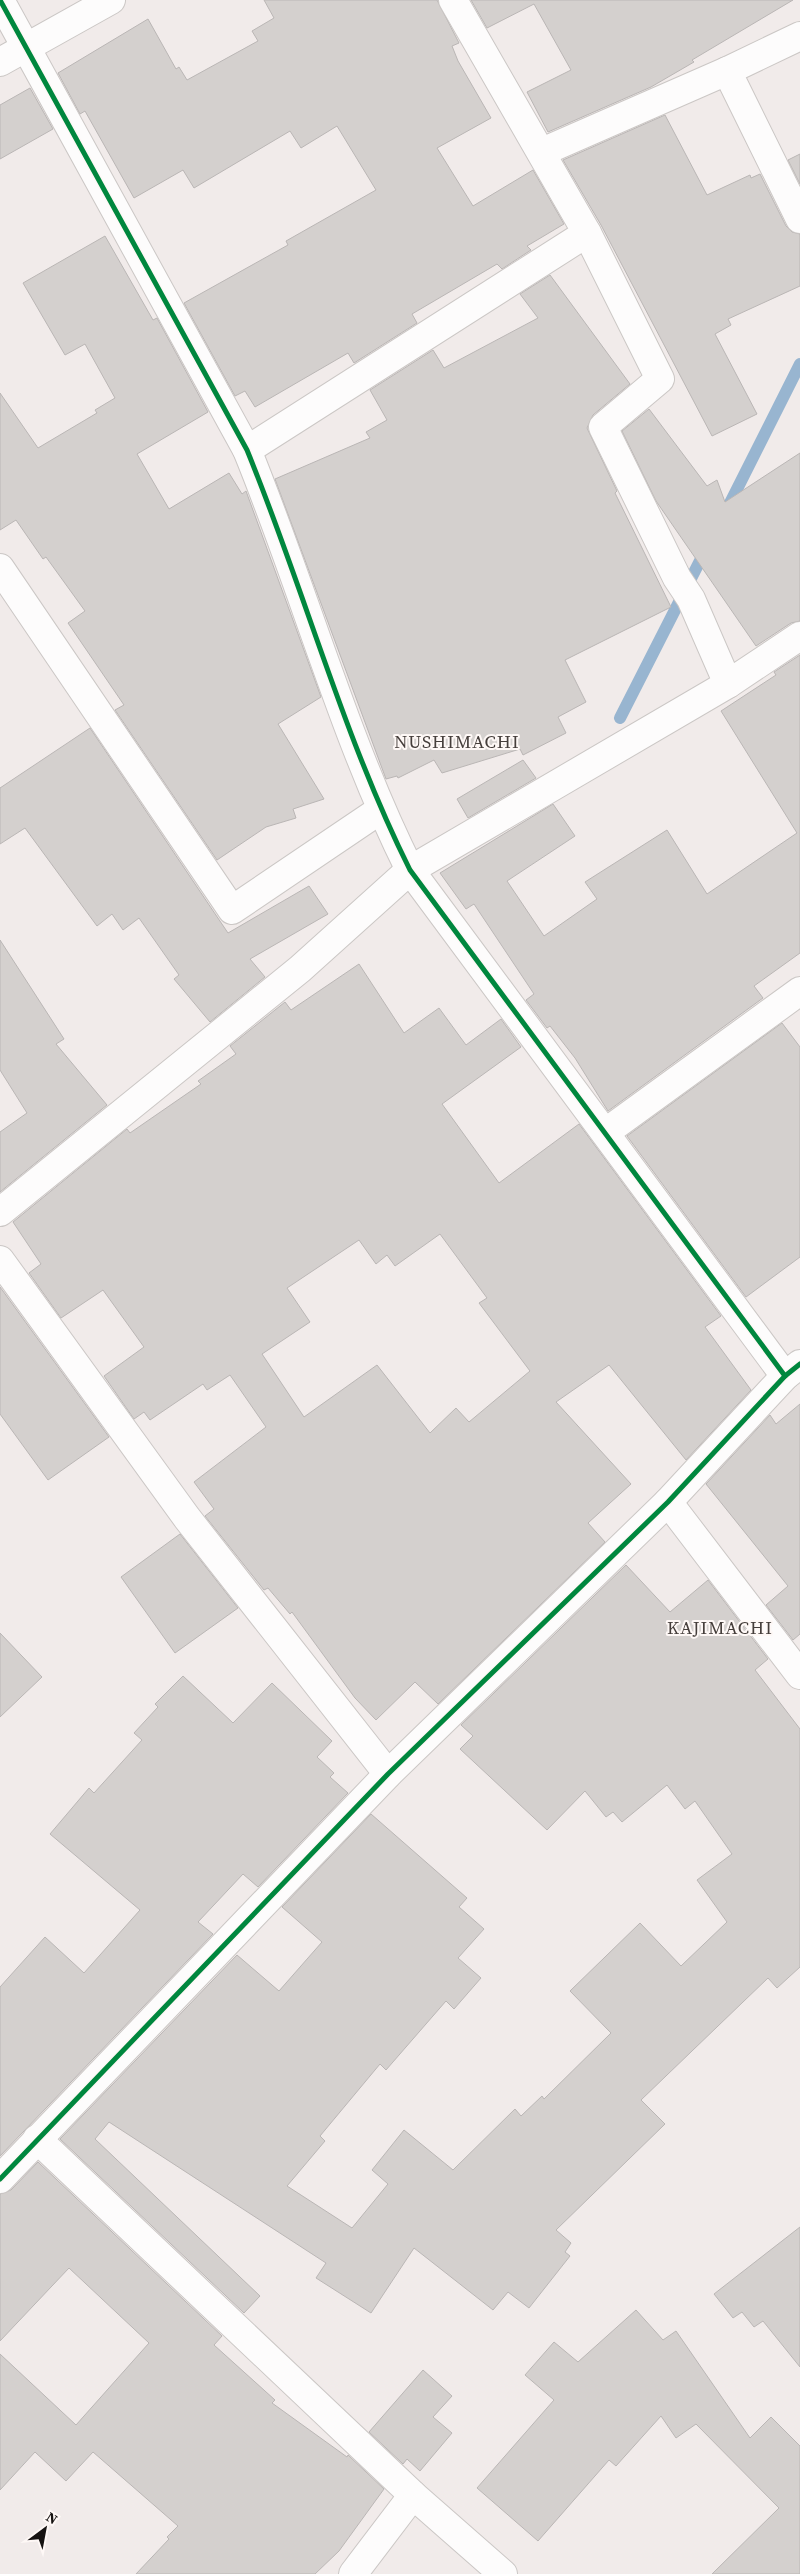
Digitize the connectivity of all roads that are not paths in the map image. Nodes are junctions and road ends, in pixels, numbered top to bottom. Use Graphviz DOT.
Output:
graph roads {
  1 [pos="0,0"];
  2 [pos="110,0"];
  3 [pos="453,0"];
  4 [pos="800,36"];
  5 [pos="25,46"];
  6 [pos="0,62"];
  7 [pos="727,72"];
  8 [pos="542,152"];
  9 [pos="800,219"];
  10 [pos="587,233"];
  11 [pos="247,450"];
  12 [pos="0,568"];
  13 [pos="800,636"];
  14 [pos="728,684"];
  15 [pos="380,810"];
  16 [pos="410,870"];
  17 [pos="800,991"];
  18 [pos="606,1132"];
  19 [pos="0,1212"];
  20 [pos="0,1260"];
  21 [pos="792,1370"];
  22 [pos="668,1502"];
  23 [pos="800,1675"];
  24 [pos="388,1774"];
  25 [pos="37,2139"];
  26 [pos="0,2179"];
  27 [pos="413,2495"];
  28 [pos="353,2574"];
  29 [pos="503,2574"];
  1 -- 5 [label="street"];
  2 -- 5 [label="street"];
  3 -- 8 [label="street"];
  4 -- 7 [label="street"];
  5 -- 6 [label="street"];
  5 -- 11 [label="street"];
  7 -- 8 [label="street"];
  7 -- 9 [label="street"];
  8 -- 10 [label="street"];
  10 -- 11 [label="street"];
  10 -- 14 [label="street"];
  11 -- 15 [label="street"];
  12 -- 15 [label="street"];
  13 -- 14 [label="street"];
  14 -- 16 [label="street"];
  15 -- 16 [label="street"];
  16 -- 18 [label="street"];
  16 -- 19 [label="street"];
  17 -- 18 [label="street"];
  18 -- 21 [label="street"];
  20 -- 24 [label="street"];
  21 -- 22 [label="street"];
  22 -- 23 [label="street"];
  22 -- 24 [label="street"];
  24 -- 25 [label="street"];
  25 -- 26 [label="street"];
  25 -- 27 [label="street"];
  27 -- 28 [label="street"];
  27 -- 29 [label="street"];
}
